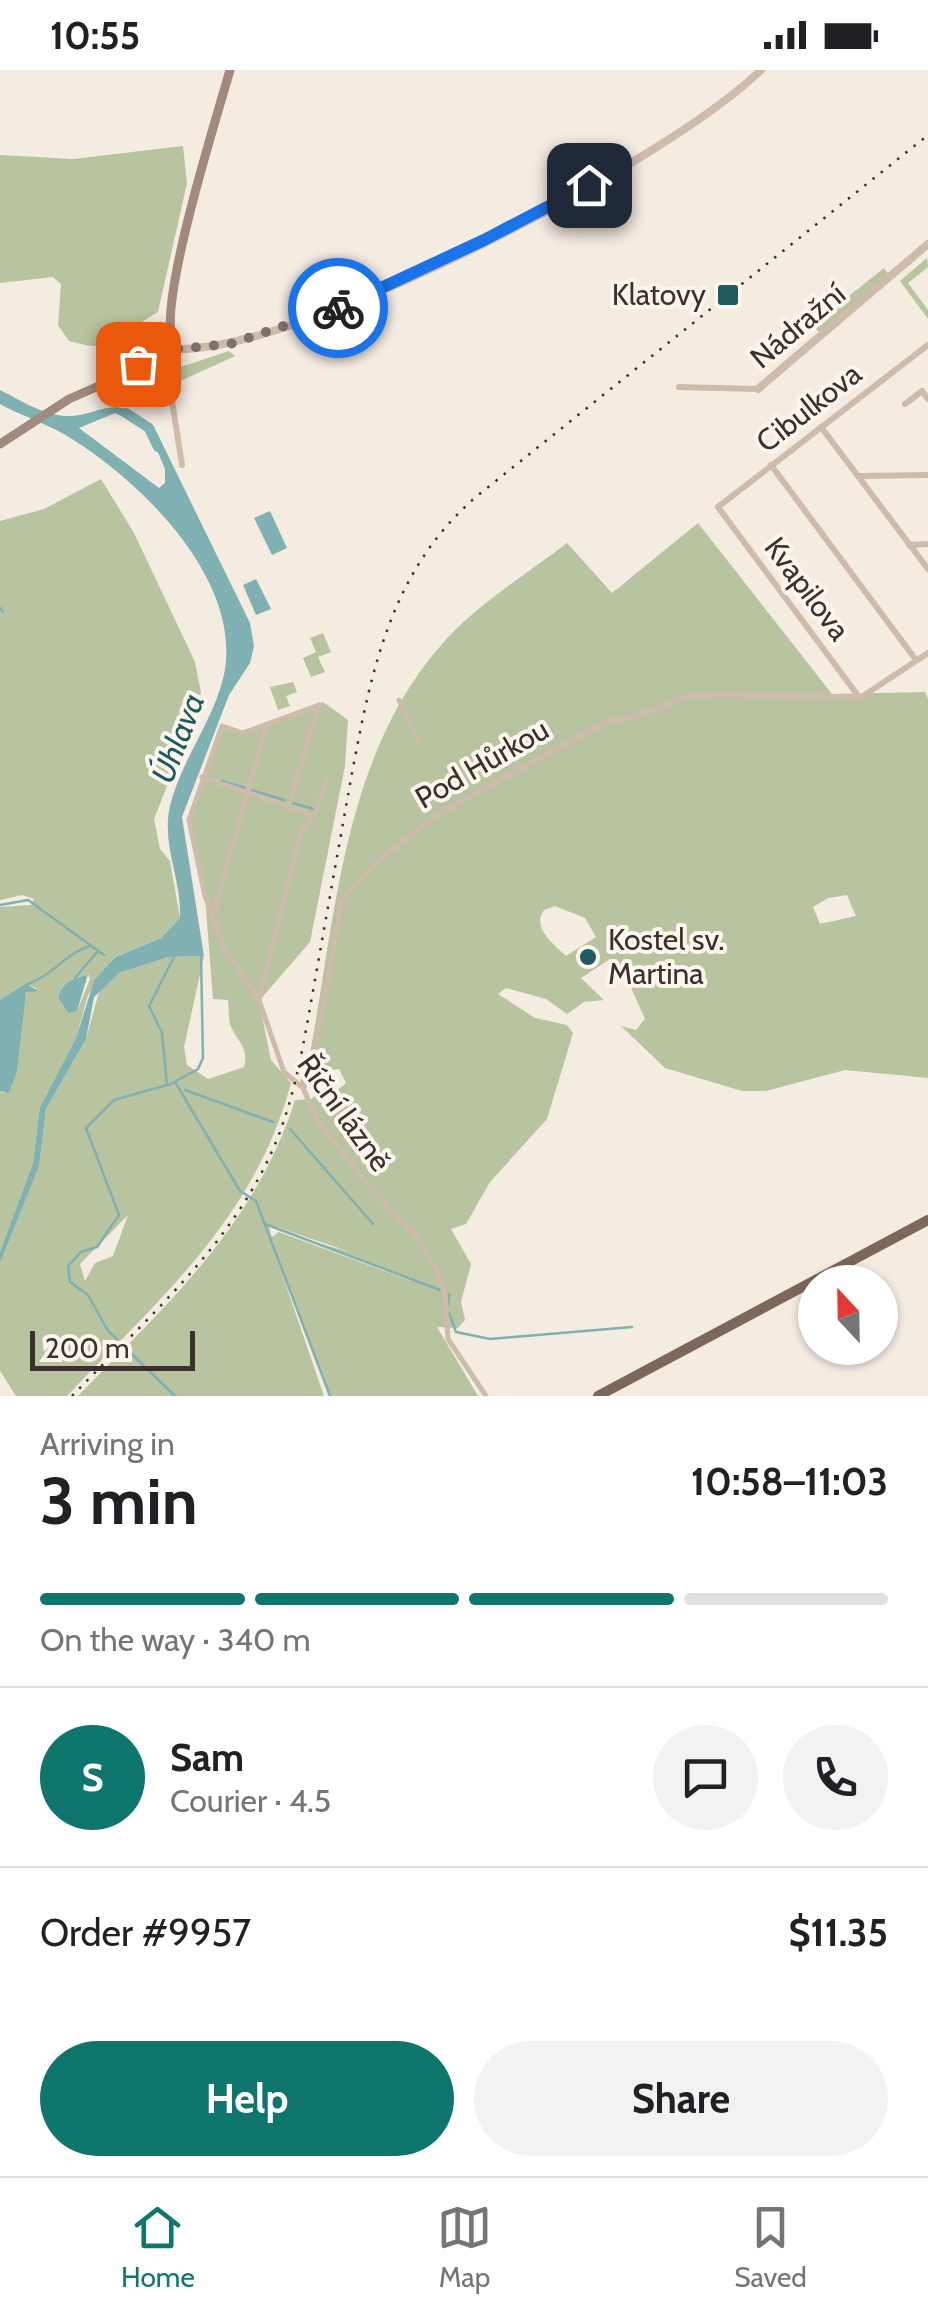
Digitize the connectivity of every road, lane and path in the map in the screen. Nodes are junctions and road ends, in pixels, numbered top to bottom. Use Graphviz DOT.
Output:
graph roads {
  1 [pos="230,70"];
  2 [pos="762,70"];
  3 [pos="927,247"];
  4 [pos="172,305"];
  5 [pos="159,335"];
  6 [pos="172,338"];
  7 [pos="928,345"];
  8 [pos="177,349"];
  9 [pos="149,350"];
  10 [pos="162,362"];
  11 [pos="128,372"];
  12 [pos="679,387"];
  13 [pos="758,389"];
  14 [pos="928,399"];
  15 [pos="905,404"];
  16 [pos="821,427"];
  17 [pos="0,444"];
  18 [pos="182,465"];
  19 [pos="772,465"];
  20 [pos="928,474"];
  21 [pos="858,476"];
  22 [pos="718,507"];
  23 [pos="928,544"];
  24 [pos="908,545"];
  25 [pos="928,569"];
  26 [pos="928,652"];
  27 [pos="916,660"];
  28 [pos="860,698"];
  29 [pos="399,700"];
  30 [pos="266,726"];
  31 [pos="419,742"];
  32 [pos="202,778"];
  33 [pos="327,780"];
  34 [pos="247,792"];
  35 [pos="289,805"];
  36 [pos="314,815"];
  37 [pos="374,864"];
  38 [pos="214,912"];
  39 [pos="259,1000"];
  40 [pos="302,1088"];
  41 [pos="928,1220"];
  42 [pos="486,1396"];
  43 [pos="598,1396"];
  1 -- 4 [label="main road"];
  2 -- 8 [label="street"];
  3 -- 13 [label="street, Nádražní"];
  4 -- 5 [label="main road"];
  4 -- 6 [label="main road"];
  5 -- 6 [label="main road"];
  5 -- 9 [label="main road"];
  6 -- 8 [label="main road"];
  7 -- 16 [label="street, Cibulkova"];
  8 -- 10 [label="main road"];
  9 -- 10 [label="main road"];
  9 -- 11 [label="main road"];
  10 -- 11 [label="main road"];
  10 -- 18 [label="street"];
  11 -- 17 [label="main road"];
  12 -- 13 [label="street, Nádražní"];
  14 -- 15 [label="street"];
  16 -- 19 [label="street, Cibulkova"];
  16 -- 21 [label="street"];
  19 -- 22 [label="street, Cibulkova"];
  19 -- 27 [label="street"];
  20 -- 21 [label="street"];
  21 -- 24 [label="street"];
  22 -- 28 [label="street, Kvapilova"];
  23 -- 24 [label="street"];
  24 -- 25 [label="street"];
  26 -- 27 [label="street"];
  27 -- 28 [label="street"];
  28 -- 37 [label="street, Pod Hůrkou"];
  29 -- 31 [label="street, Pod Hůrkou"];
  30 -- 32 [label="street, Říční lázně"];
  30 -- 34 [label="street"];
  30 -- 35 [label="street"];
  32 -- 34 [label="street"];
  32 -- 38 [label="street, Říční lázně"];
  33 -- 36 [label="street"];
  34 -- 35 [label="street"];
  34 -- 38 [label="street"];
  35 -- 36 [label="street"];
  36 -- 39 [label="street"];
  37 -- 40 [label="street, Pod Hůrkou"];
  38 -- 39 [label="street, Říční lázně"];
  39 -- 40 [label="street, Říční lázně"];
  40 -- 42 [label="street, Říční lázně"];
  41 -- 43 [label="main road"];
}
